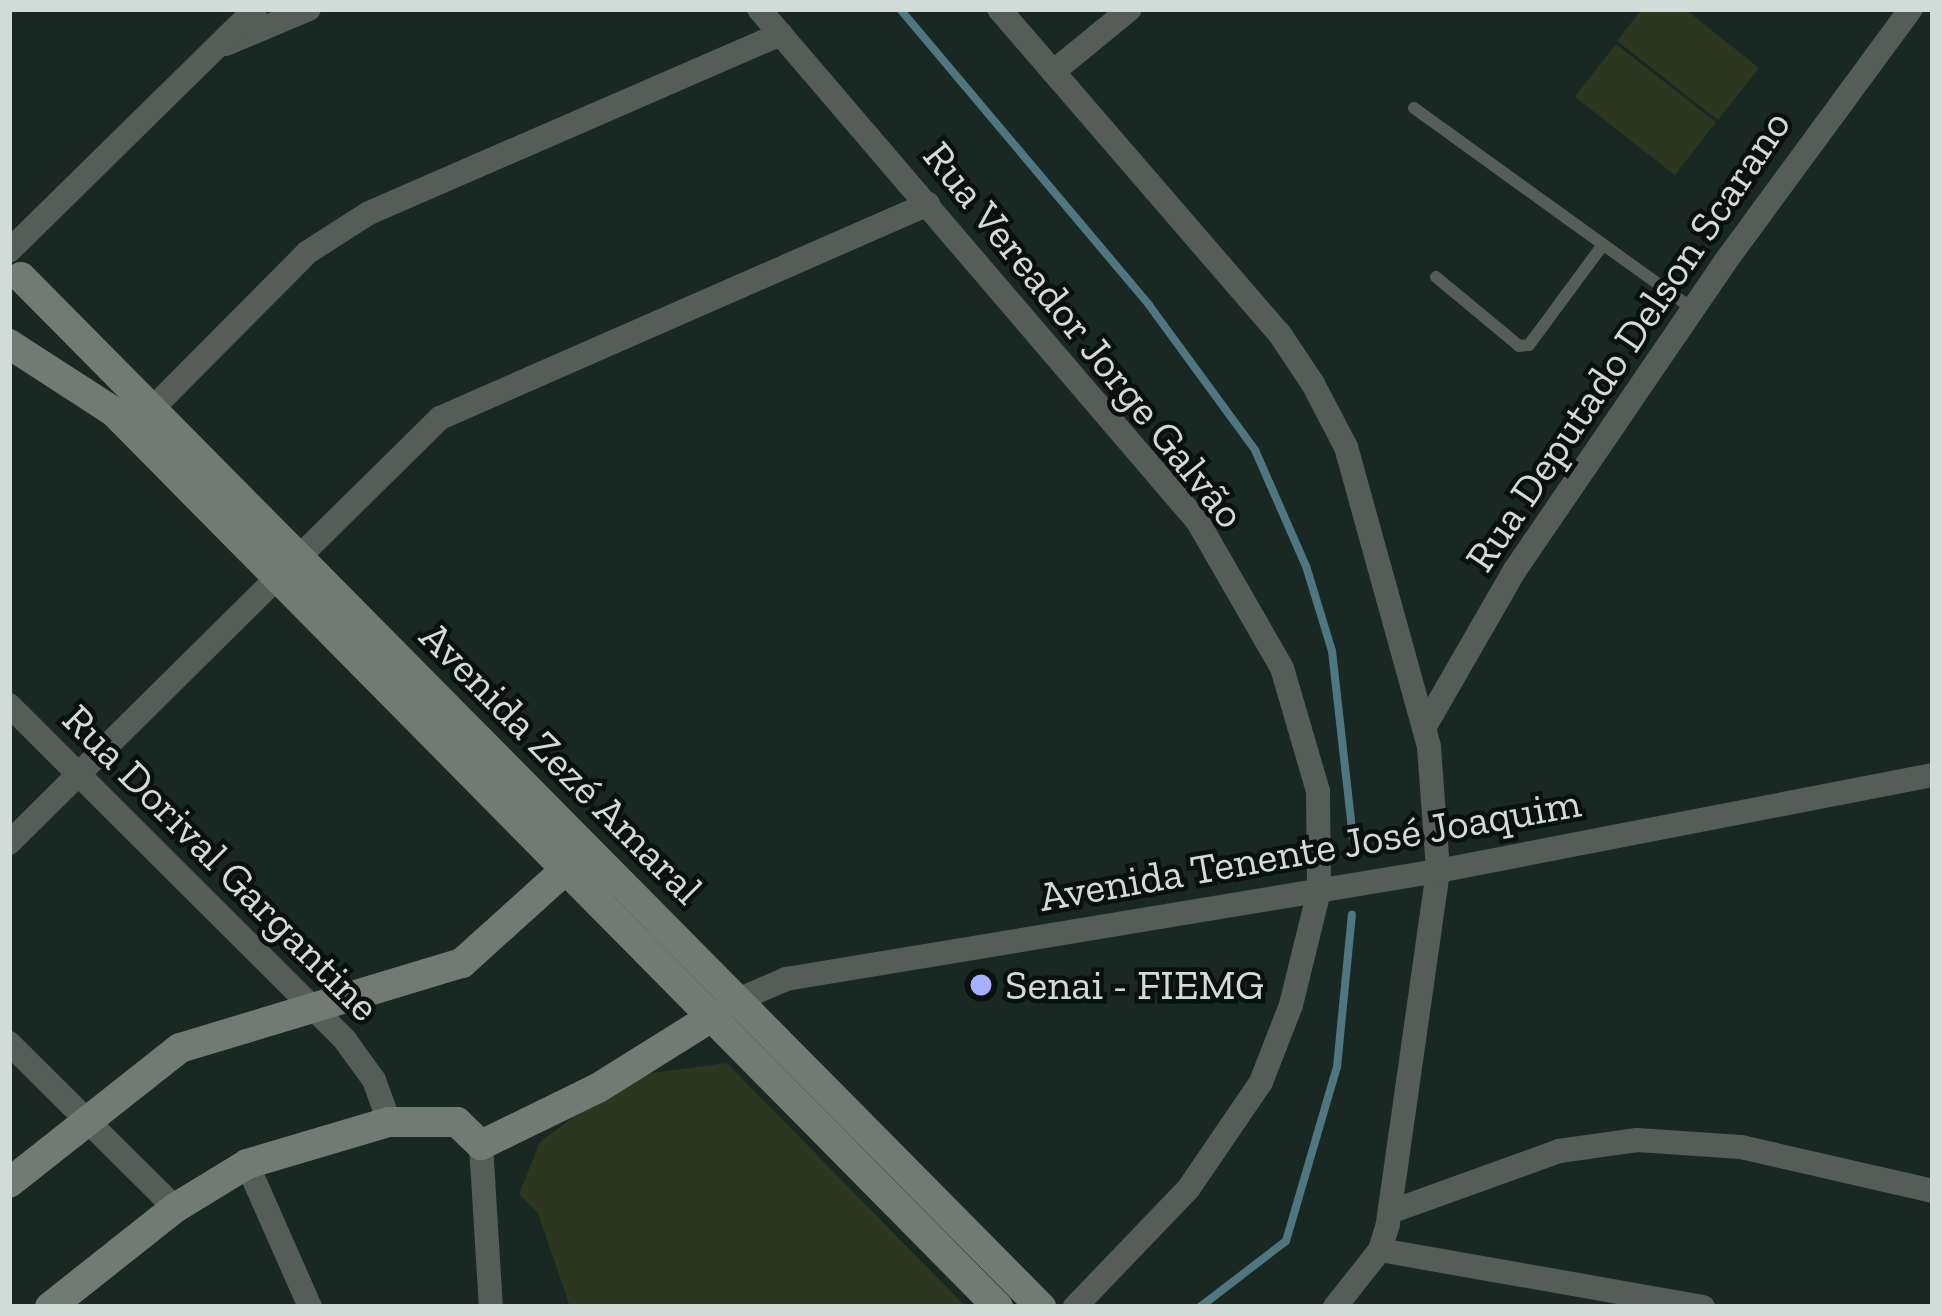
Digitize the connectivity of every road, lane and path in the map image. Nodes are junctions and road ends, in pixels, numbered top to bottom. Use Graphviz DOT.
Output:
graph roads {
  1 [pos="255,9"];
  2 [pos="308,9"];
  3 [pos="759,9"];
  4 [pos="999,9"];
  5 [pos="1130,9"];
  6 [pos="1911,9"];
  7 [pos="781,34"];
  8 [pos="213,50"];
  9 [pos="1053,71"];
  10 [pos="1414,108"];
  11 [pos="928,204"];
  12 [pos="1602,247"];
  13 [pos="13,265"];
  14 [pos="1436,278"];
  15 [pos="1693,309"];
  16 [pos="9,343"];
  17 [pos="154,407"];
  18 [pos="299,557"];
  19 [pos="275,580"];
  20 [pos="9,704"];
  21 [pos="1424,728"];
  22 [pos="1933,775"];
  23 [pos="79,776"];
  24 [pos="9,843"];
  25 [pos="594,856"];
  26 [pos="561,869"];
  27 [pos="1438,871"];
  28 [pos="1319,891"];
  29 [pos="734,997"];
  30 [pos="312,1008"];
  31 [pos="710,1018"];
  32 [pos="9,1043"];
  33 [pos="87,1121"];
  34 [pos="389,1122"];
  35 [pos="481,1145"];
  36 [pos="248,1164"];
  37 [pos="9,1183"];
  38 [pos="1933,1191"];
  39 [pos="175,1208"];
  40 [pos="1390,1212"];
  41 [pos="1380,1250"];
  42 [pos="56,1305"];
  43 [pos="310,1307"];
  44 [pos="491,1307"];
  45 [pos="998,1307"];
  46 [pos="1041,1307"];
  47 [pos="1075,1307"];
  48 [pos="1335,1307"];
  49 [pos="1703,1307"];
  1 -- 8 [label="street"];
  2 -- 8 [label="street"];
  3 -- 7 [label="street, Rua Vereador Jorge Galvão"];
  4 -- 9 [label="street"];
  5 -- 9 [label="street"];
  6 -- 15 [label="street, Rua Deputado Delson Scarano"];
  7 -- 11 [label="street, Rua Vereador Jorge Galvão"];
  7 -- 17 [label="street"];
  8 -- 13 [label="street"];
  9 -- 21 [label="street"];
  10 -- 12 [label="lane"];
  11 -- 18 [label="street"];
  11 -- 28 [label="street, Rua Vereador Jorge Galvão"];
  12 -- 14 [label="lane"];
  12 -- 15 [label="lane"];
  13 -- 16 [label="main road, Avenida Zezé Amaral"];
  13 -- 17 [label="main road, Avenida Zezé Amaral"];
  15 -- 21 [label="street, Rua Deputado Delson Scarano"];
  16 -- 19 [label="main road, Avenida Zezé Amaral"];
  17 -- 18 [label="main road, Avenida Zezé Amaral"];
  18 -- 25 [label="main road, Avenida Zezé Amaral"];
  19 -- 23 [label="street"];
  19 -- 26 [label="main road, Avenida Zezé Amaral"];
  20 -- 23 [label="street, Rua Dorival Gargantine"];
  21 -- 27 [label="street"];
  22 -- 27 [label="street, Avenida Tenente José Joaquim"];
  23 -- 24 [label="street"];
  23 -- 30 [label="street, Rua Dorival Gargantine"];
  25 -- 26 [label="main road"];
  25 -- 29 [label="main road, Avenida Zezé Amaral"];
  26 -- 30 [label="main road"];
  26 -- 31 [label="main road, Avenida Zezé Amaral"];
  27 -- 28 [label="street, Avenida Tenente José Joaquim"];
  27 -- 40 [label="street"];
  28 -- 29 [label="street, Avenida Tenente José Joaquim"];
  28 -- 47 [label="street, Rua Vereador Jorge Galvão"];
  29 -- 31 [label="street, Avenida Tenente José Joaquim"];
  29 -- 46 [label="main road, Avenida Zezé Amaral"];
  30 -- 33 [label="main road"];
  30 -- 34 [label="street, Rua Dorival Gargantine"];
  31 -- 35 [label="main road"];
  31 -- 45 [label="main road, Avenida Zezé Amaral"];
  32 -- 33 [label="street"];
  33 -- 37 [label="main road"];
  33 -- 39 [label="street"];
  34 -- 35 [label="main road"];
  34 -- 36 [label="main road"];
  35 -- 44 [label="street"];
  36 -- 39 [label="main road"];
  36 -- 43 [label="street"];
  38 -- 40 [label="street"];
  39 -- 42 [label="main road"];
  40 -- 41 [label="street"];
  41 -- 48 [label="street"];
  41 -- 49 [label="street"];
}
